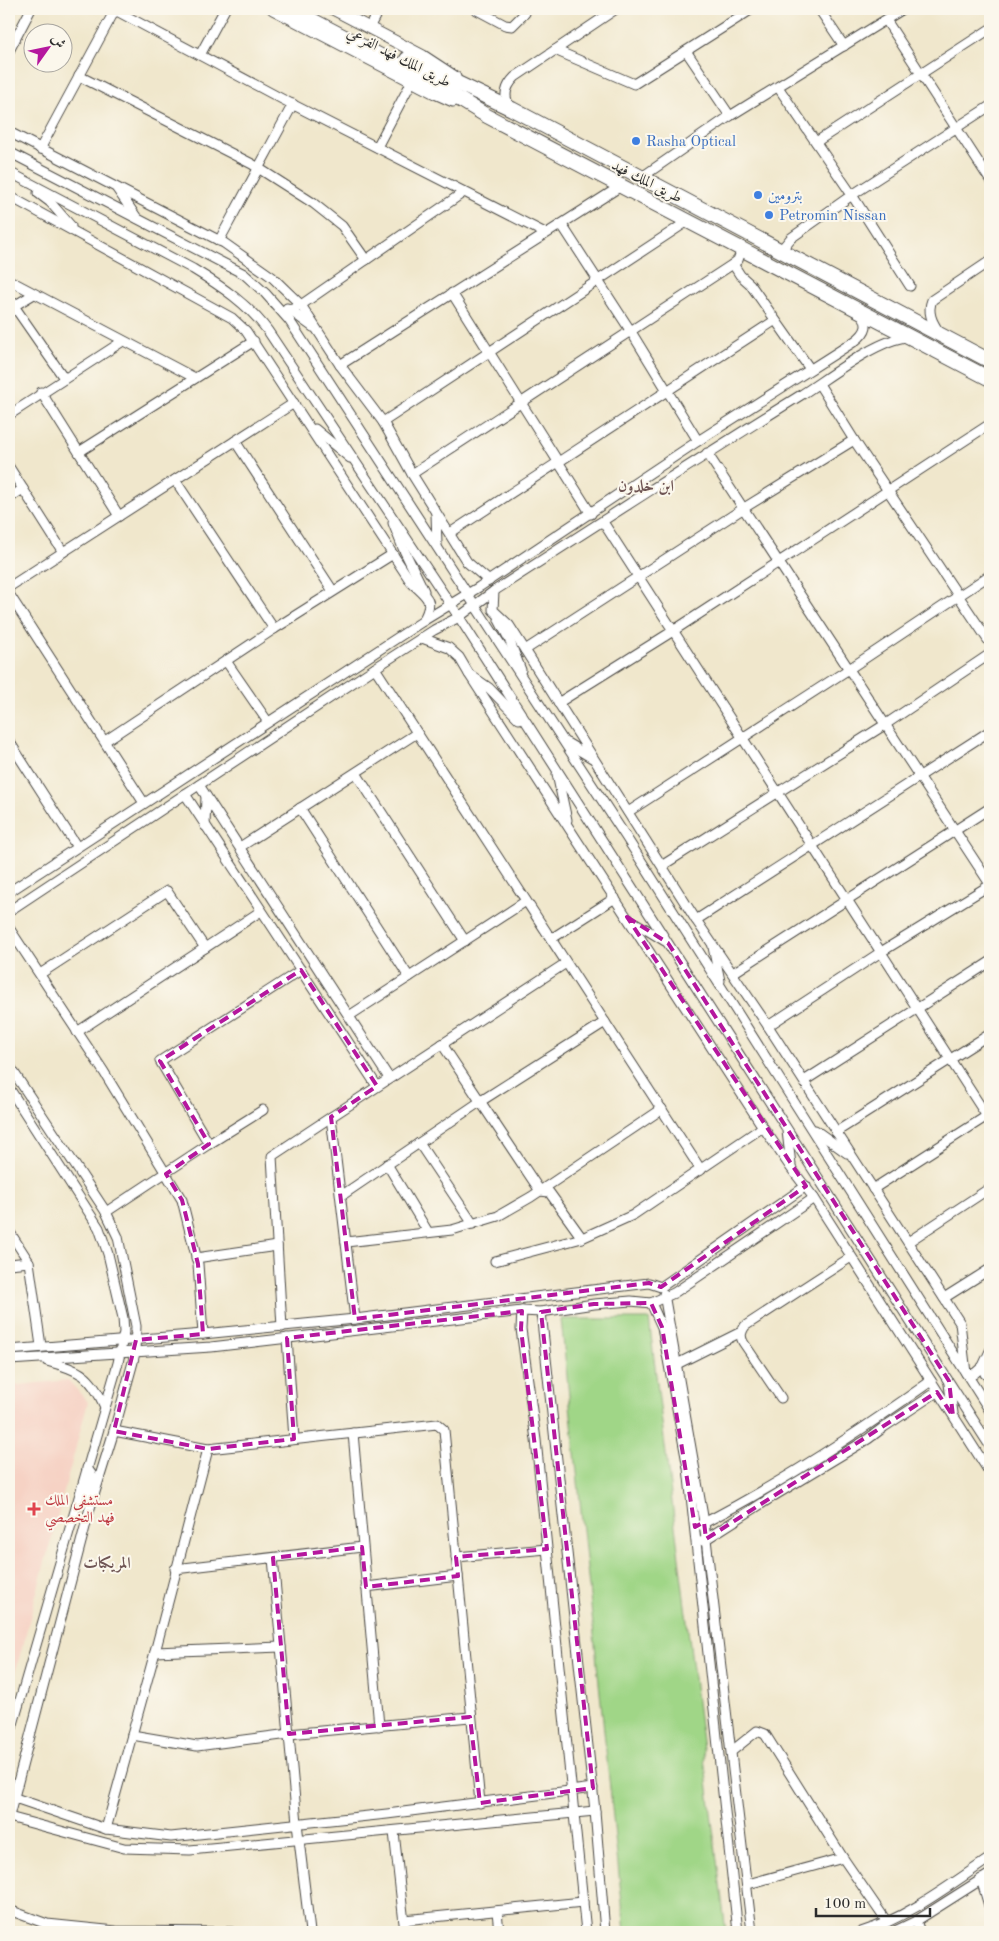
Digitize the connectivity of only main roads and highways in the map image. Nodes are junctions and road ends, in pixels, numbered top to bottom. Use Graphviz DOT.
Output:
graph roads {
  1 [pos="272,9"];
  2 [pos="291,9"];
  3 [pos="310,9"];
  4 [pos="333,9"];
  5 [pos="480,92"];
  6 [pos="487,116"];
  7 [pos="990,361"];
  8 [pos="990,379"];
  1 -- 6 [label="main road, طريق الملك فهد الفرعي"];
  2 -- 6 [label="highway, طريق الملك فهد"];
  3 -- 5 [label="highway, طريق الملك فهد"];
  4 -- 5 [label="main road, طريق الملك فهد الفرعي"];
  5 -- 7 [label="highway, طريق الملك فهد"];
  6 -- 8 [label="highway, طريق الملك فهد"];
}
